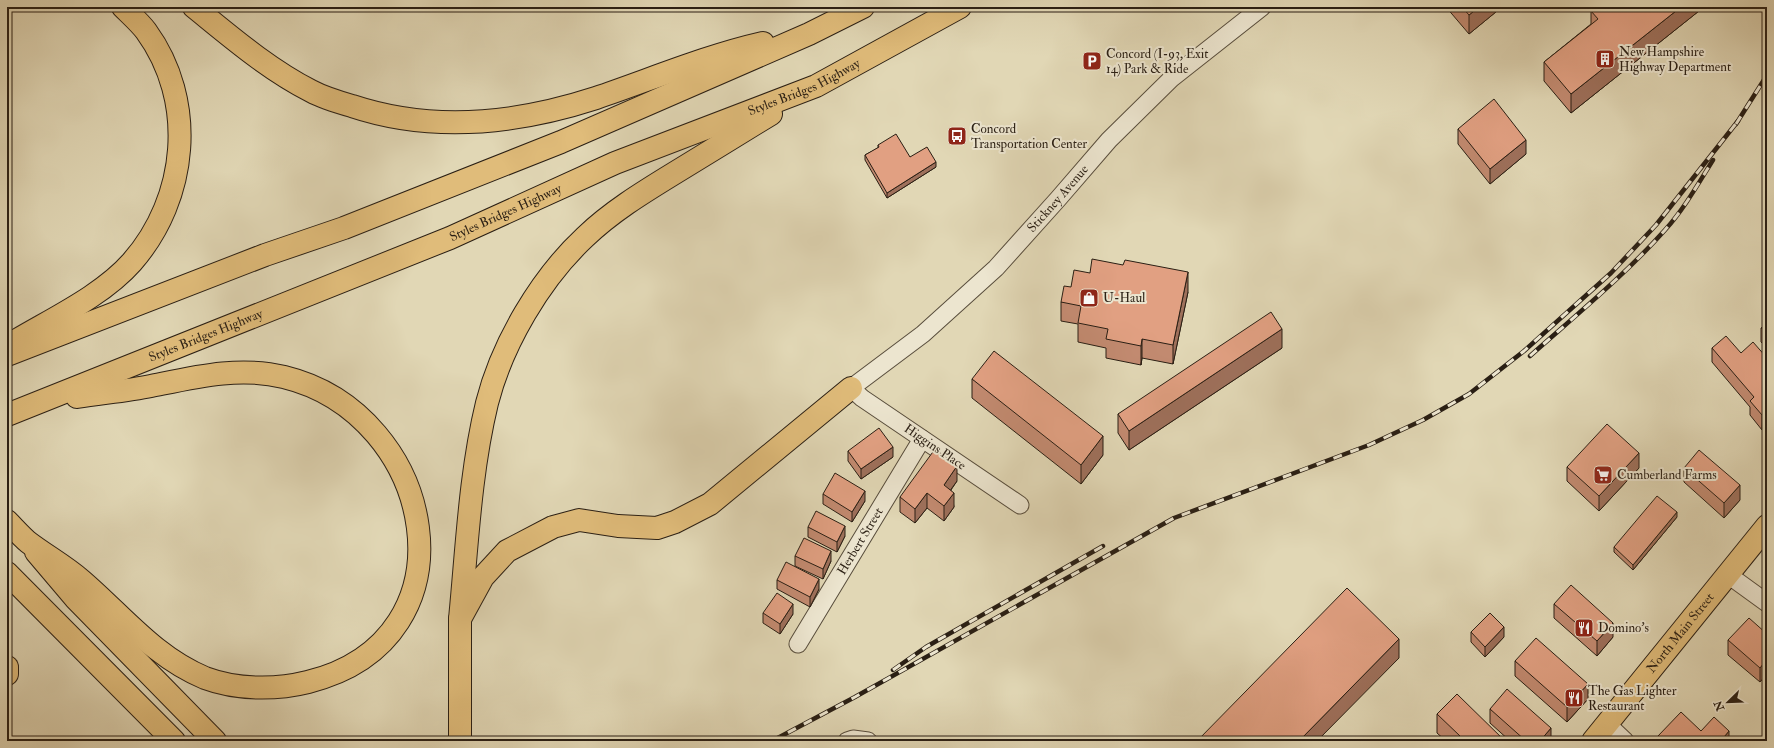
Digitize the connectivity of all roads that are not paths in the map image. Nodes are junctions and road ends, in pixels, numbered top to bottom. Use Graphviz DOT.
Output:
graph roads {
  1 [pos="124,7"];
  2 [pos="194,7"];
  3 [pos="863,7"];
  4 [pos="960,7"];
  5 [pos="1262,7"];
  6 [pos="809,34"];
  7 [pos="816,86"];
  8 [pos="7,346"];
  9 [pos="7,355"];
  10 [pos="851,388"];
  11 [pos="42,402"];
  12 [pos="7,415"];
  13 [pos="922,439"];
  14 [pos="1020,505"];
  15 [pos="7,521"];
  16 [pos="1767,526"];
  17 [pos="27,541"];
  18 [pos="7,573"];
  19 [pos="1727,574"];
  20 [pos="1767,603"];
  21 [pos="460,619"];
  22 [pos="798,644"];
  23 [pos="7,667"];
  24 [pos="7,674"];
  25 [pos="1600,733"];
  26 [pos="174,741"];
  27 [pos="216,741"];
  28 [pos="460,741"];
  29 [pos="847,741"];
  30 [pos="868,741"];
  31 [pos="1625,741"];
  1 -- 8 [label="main road"];
  2 -- 6 [label="main road"];
  3 -- 6 [label="main road"];
  4 -- 7 [label="main road, Styles Bridges Highway"];
  5 -- 10 [label="street, Stickney Avenue"];
  6 -- 9 [label="main road"];
  7 -- 11 [label="main road, Styles Bridges Highway"];
  7 -- 21 [label="main road"];
  10 -- 13 [label="street, Higgins Place"];
  10 -- 21 [label="main road"];
  11 -- 12 [label="main road"];
  11 -- 17 [label="main road"];
  13 -- 14 [label="street, Higgins Place"];
  13 -- 22 [label="street, Herbert Street"];
  15 -- 17 [label="main road"];
  16 -- 19 [label="main road, North Main Street"];
  17 -- 27 [label="main road"];
  18 -- 26 [label="main road"];
  19 -- 20 [label="street"];
  19 -- 25 [label="main road, North Main Street"];
  21 -- 28 [label="main road"];
  23 -- 24 [label="main road"];
  25 -- 31 [label="street"];
  29 -- 30 [label="street"];
}
